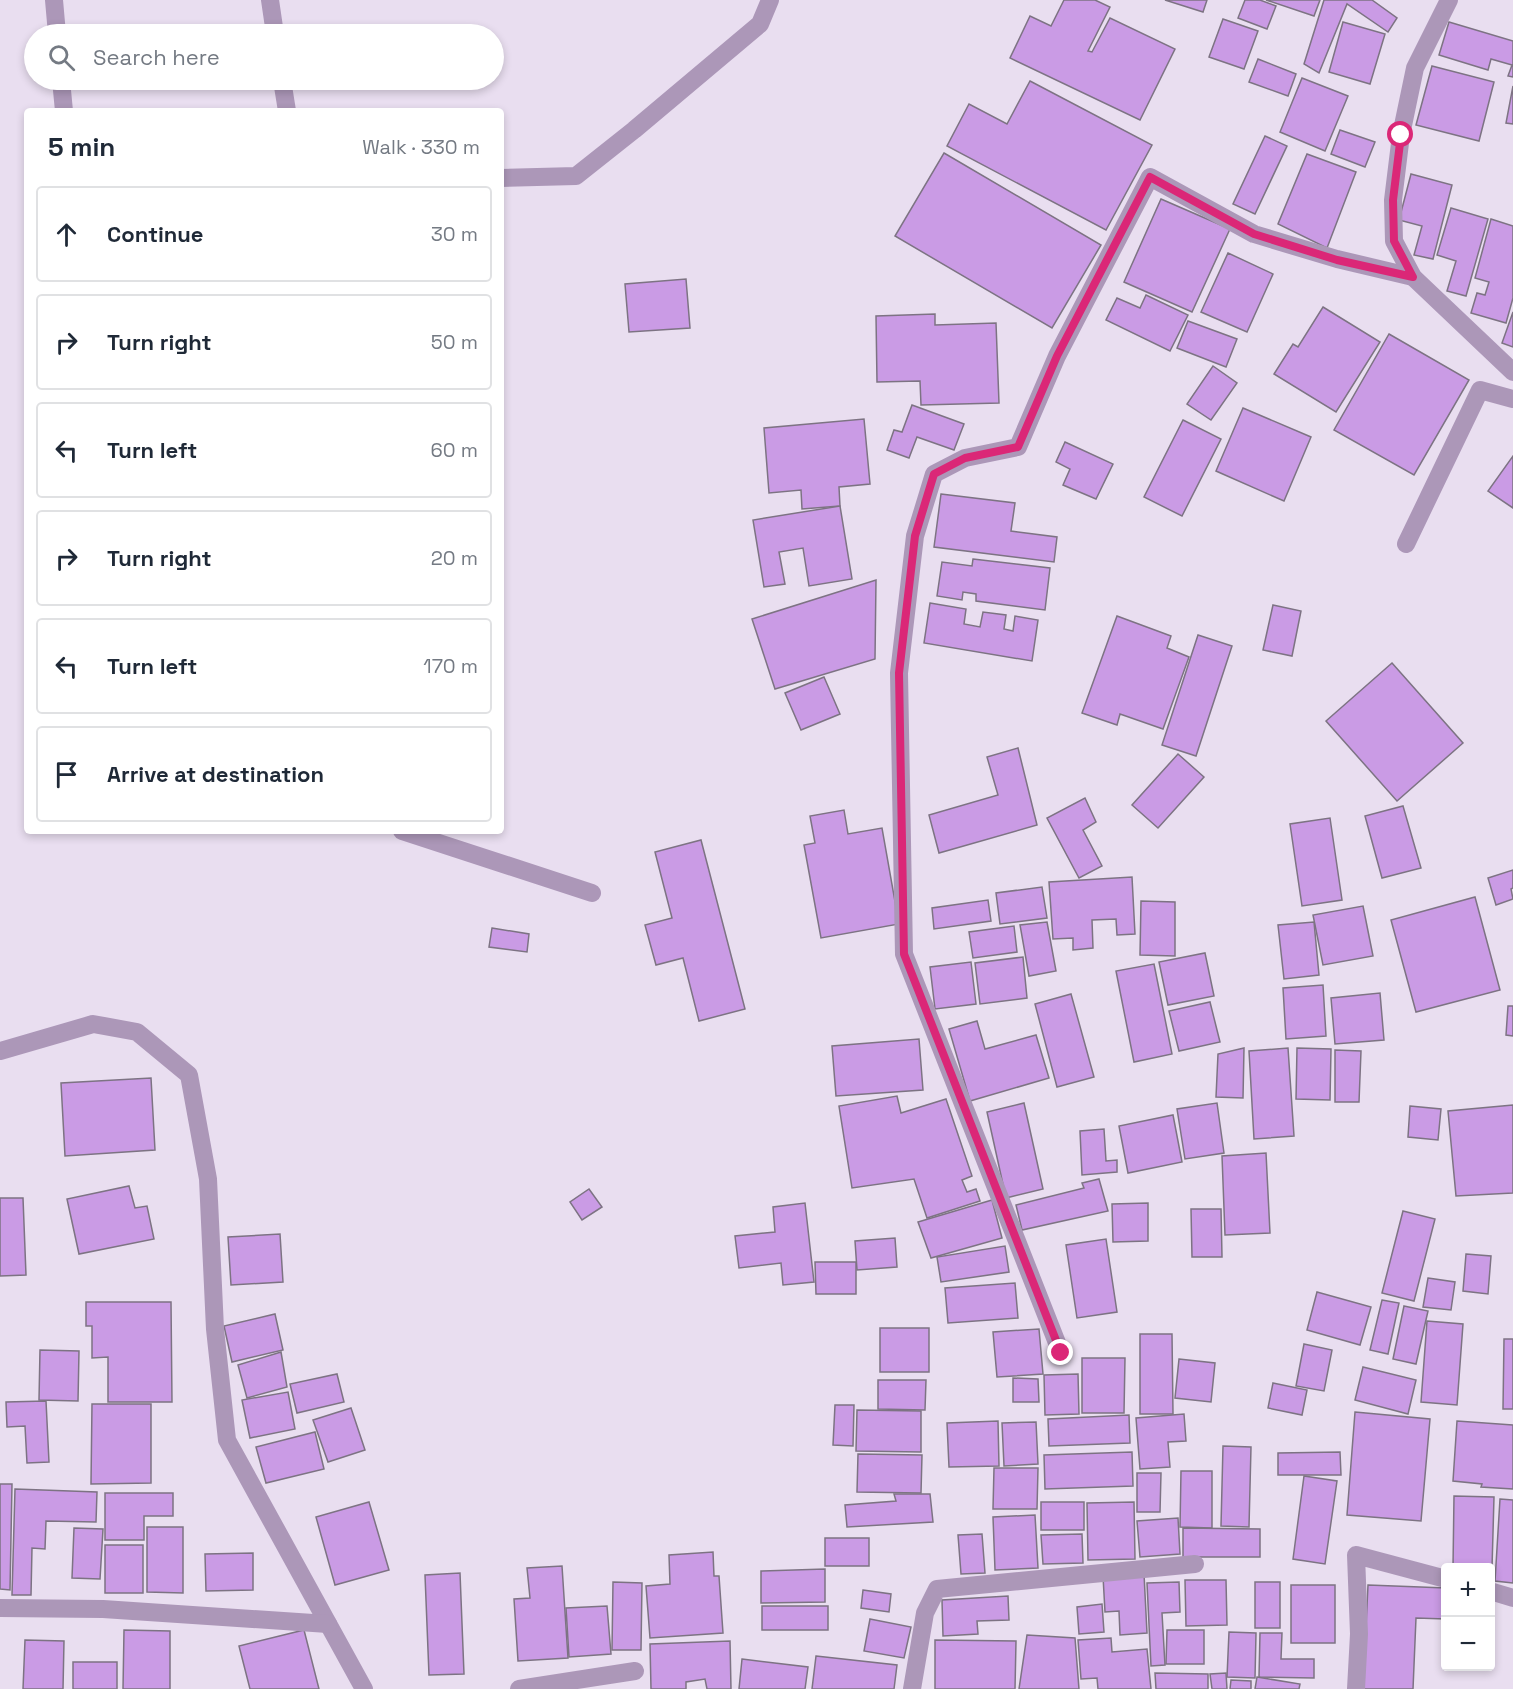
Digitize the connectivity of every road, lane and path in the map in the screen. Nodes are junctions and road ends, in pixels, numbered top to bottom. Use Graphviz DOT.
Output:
graph roads {
  1 [pos="54,0"];
  2 [pos="270,0"];
  3 [pos="770,0"];
  4 [pos="1449,0"];
  5 [pos="56,24"];
  6 [pos="274,24"];
  7 [pos="62,90"];
  8 [pos="284,90"];
  9 [pos="64,108"];
  10 [pos="287,108"];
  11 [pos="504,178"];
  12 [pos="1413,277"];
  13 [pos="1513,372"];
  14 [pos="1513,399"];
  15 [pos="1406,544"];
  16 [pos="411,834"];
  17 [pos="592,893"];
  18 [pos="0,1051"];
  19 [pos="1061,1353"];
  20 [pos="1195,1564"];
  21 [pos="1441,1578"];
  22 [pos="1495,1592"];
  23 [pos="1513,1598"];
  24 [pos="0,1608"];
  25 [pos="328,1624"];
  26 [pos="635,1671"];
  27 [pos="364,1689"];
  28 [pos="519,1689"];
  29 [pos="912,1689"];
  30 [pos="1356,1689"];
  1 -- 5 [label="street"];
  2 -- 6 [label="street"];
  3 -- 11 [label="street"];
  4 -- 12 [label="street"];
  7 -- 9 [label="street"];
  8 -- 10 [label="street"];
  12 -- 13 [label="street"];
  12 -- 19 [label="street"];
  14 -- 15 [label="street"];
  16 -- 17 [label="street"];
  18 -- 25 [label="street"];
  20 -- 29 [label="street"];
  21 -- 30 [label="street"];
  22 -- 23 [label="street"];
  24 -- 25 [label="street"];
  25 -- 27 [label="street"];
  26 -- 28 [label="street"];
}
